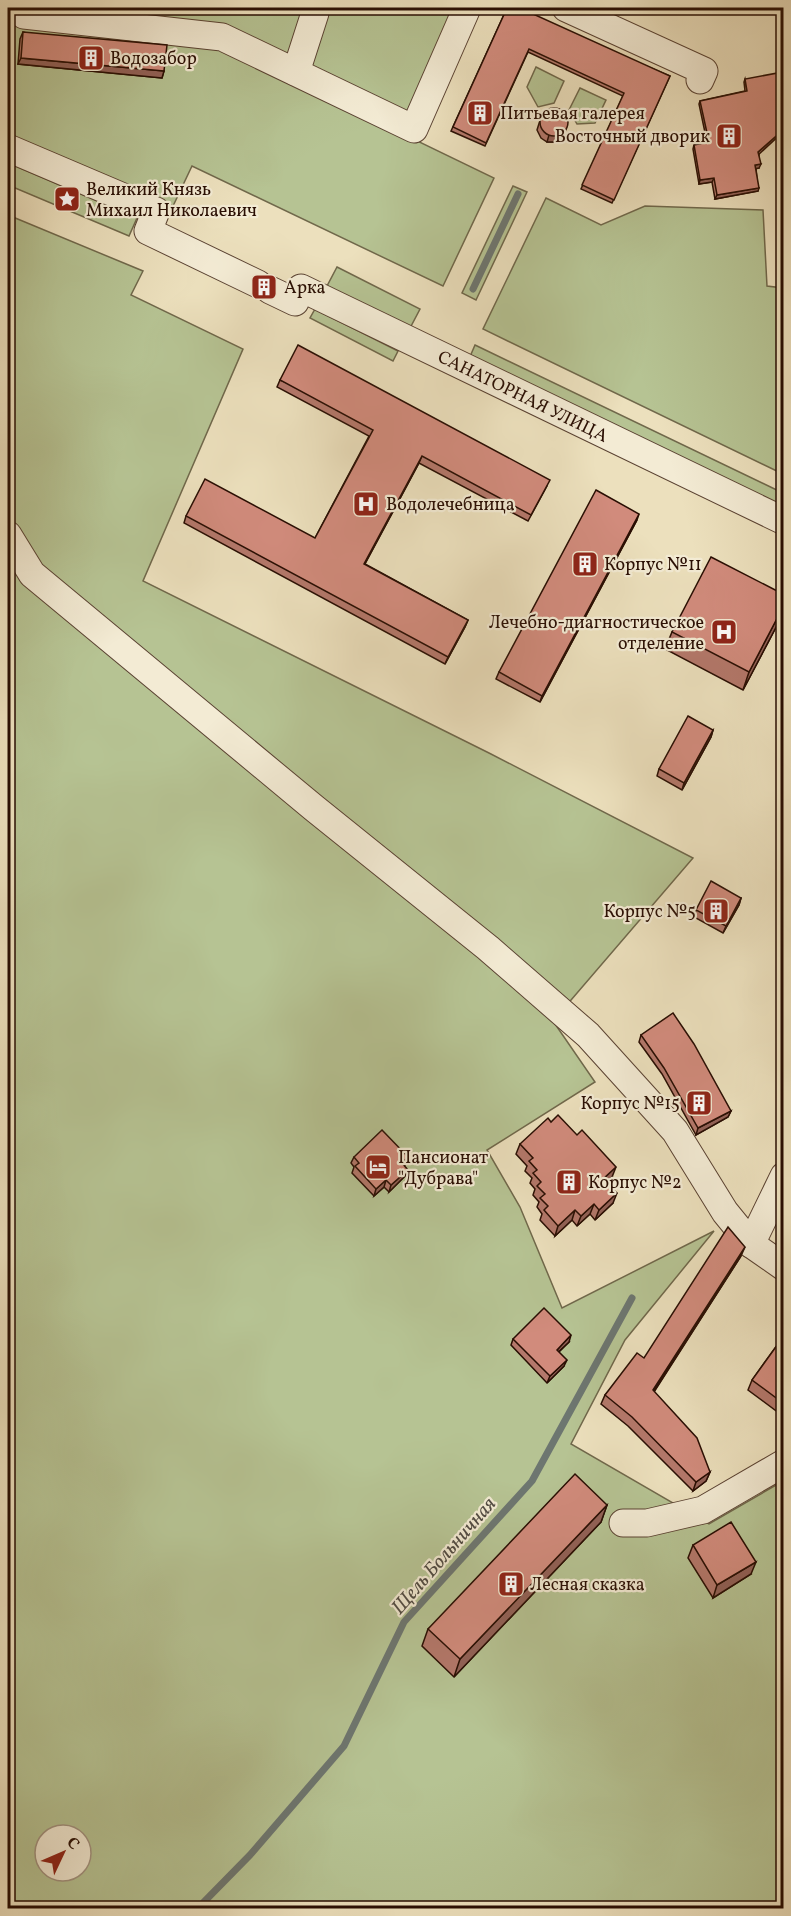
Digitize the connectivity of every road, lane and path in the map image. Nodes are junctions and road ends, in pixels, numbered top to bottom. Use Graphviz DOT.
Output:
graph roads {
  1 [pos="467,8"];
  2 [pos="566,8"];
  3 [pos="315,13"];
  4 [pos="24,15"];
  5 [pos="296,72"];
  6 [pos="700,80"];
  7 [pos="8,148"];
  8 [pos="783,521"];
  9 [pos="8,535"];
  10 [pos="783,1176"];
  11 [pos="751,1244"];
  12 [pos="783,1267"];
  13 [pos="783,1463"];
  14 [pos="623,1523"];
  1 -- 5 [label="street"];
  2 -- 6 [label="street"];
  3 -- 5 [label="street"];
  4 -- 5 [label="street"];
  7 -- 8 [label="street, САНАТОРНАЯ УЛИЦА"];
  9 -- 11 [label="street"];
  10 -- 11 [label="street"];
  11 -- 12 [label="street"];
  13 -- 14 [label="street"];
}
